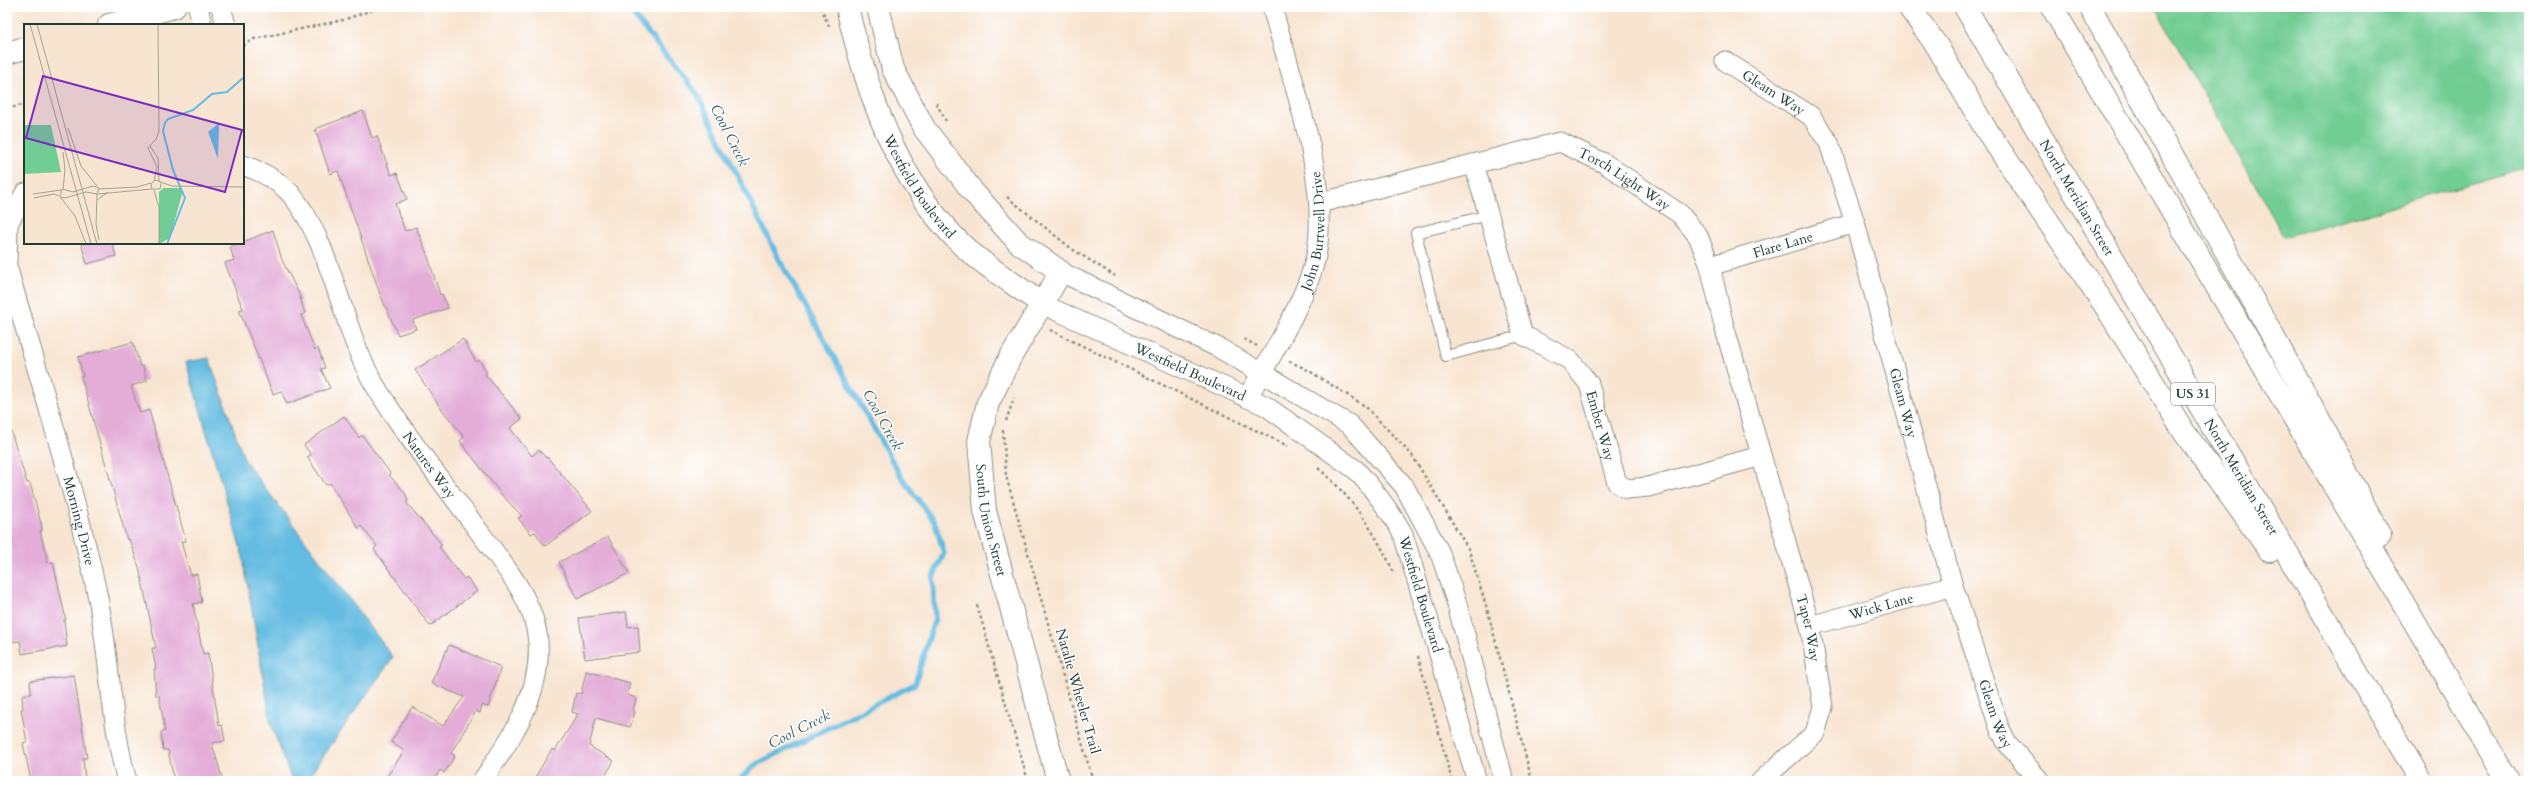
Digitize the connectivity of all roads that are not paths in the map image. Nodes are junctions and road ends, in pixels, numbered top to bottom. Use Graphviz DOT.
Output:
graph roads {
  1 [pos="174,7"];
  2 [pos="198,7"];
  3 [pos="221,7"];
  4 [pos="847,7"];
  5 [pos="878,7"];
  6 [pos="1272,7"];
  7 [pos="1909,7"];
  8 [pos="1965,7"];
  9 [pos="2052,7"];
  10 [pos="2090,7"];
  11 [pos="113,24"];
  12 [pos="202,24"];
  13 [pos="226,24"];
  14 [pos="24,48"];
  15 [pos="7,53"];
  16 [pos="1725,61"];
  17 [pos="1474,164"];
  18 [pos="244,165"];
  19 [pos="24,195"];
  20 [pos="1319,203"];
  21 [pos="1489,215"];
  22 [pos="1855,223"];
  23 [pos="7,262"];
  24 [pos="7,266"];
  25 [pos="1710,266"];
  26 [pos="1061,272"];
  27 [pos="1041,318"];
  28 [pos="1523,336"];
  29 [pos="1262,373"];
  30 [pos="1247,398"];
  31 [pos="1761,456"];
  32 [pos="1953,586"];
  33 [pos="1810,626"];
  34 [pos="2367,690"];
  35 [pos="2506,778"];
  36 [pos="127,781"];
  37 [pos="482,781"];
  38 [pos="1058,781"];
  39 [pos="1477,781"];
  40 [pos="1504,781"];
  41 [pos="1761,781"];
  42 [pos="2040,781"];
  43 [pos="2421,781"];
  1 -- 11 [label="main road"];
  2 -- 12 [label="street"];
  3 -- 13 [label="street"];
  4 -- 27 [label="main road, Westfield Boulevard"];
  5 -- 26 [label="main road, Westfield Boulevard"];
  6 -- 20 [label="street, John Burtwell Drive"];
  7 -- 34 [label="main road"];
  8 -- 34 [label="main road, North Meridian Street / US 31"];
  9 -- 35 [label="main road"];
  10 -- 35 [label="main road"];
  14 -- 15 [label="main road"];
  16 -- 22 [label="street, Gleam Way"];
  17 -- 20 [label="street, Torch Light Way"];
  17 -- 21 [label="street"];
  17 -- 25 [label="street, Torch Light Way"];
  18 -- 37 [label="street, Natures Way"];
  19 -- 23 [label="street"];
  20 -- 29 [label="street, John Burtwell Drive"];
  21 -- 28 [label="street"];
  21 -- 28 [label="lane"];
  22 -- 25 [label="street, Flare Lane"];
  22 -- 32 [label="street, Gleam Way"];
  24 -- 36 [label="street, Morning Drive"];
  25 -- 31 [label="street, Torch Light Way"];
  26 -- 27 [label="main road, South Union Street"];
  26 -- 29 [label="street, Westfield Boulevard"];
  27 -- 30 [label="street, Westfield Boulevard"];
  27 -- 38 [label="main road, South Union Street"];
  28 -- 31 [label="street, Ember Way"];
  29 -- 30 [label="street, John Burtwell Drive"];
  29 -- 40 [label="street, Westfield Boulevard"];
  30 -- 39 [label="street, Westfield Boulevard"];
  31 -- 33 [label="street, Taper Way"];
  32 -- 33 [label="street, Wick Lane"];
  32 -- 42 [label="street, Gleam Way"];
  33 -- 41 [label="street, Taper Way"];
  34 -- 43 [label="main road, North Meridian Street / US 31"];
}
